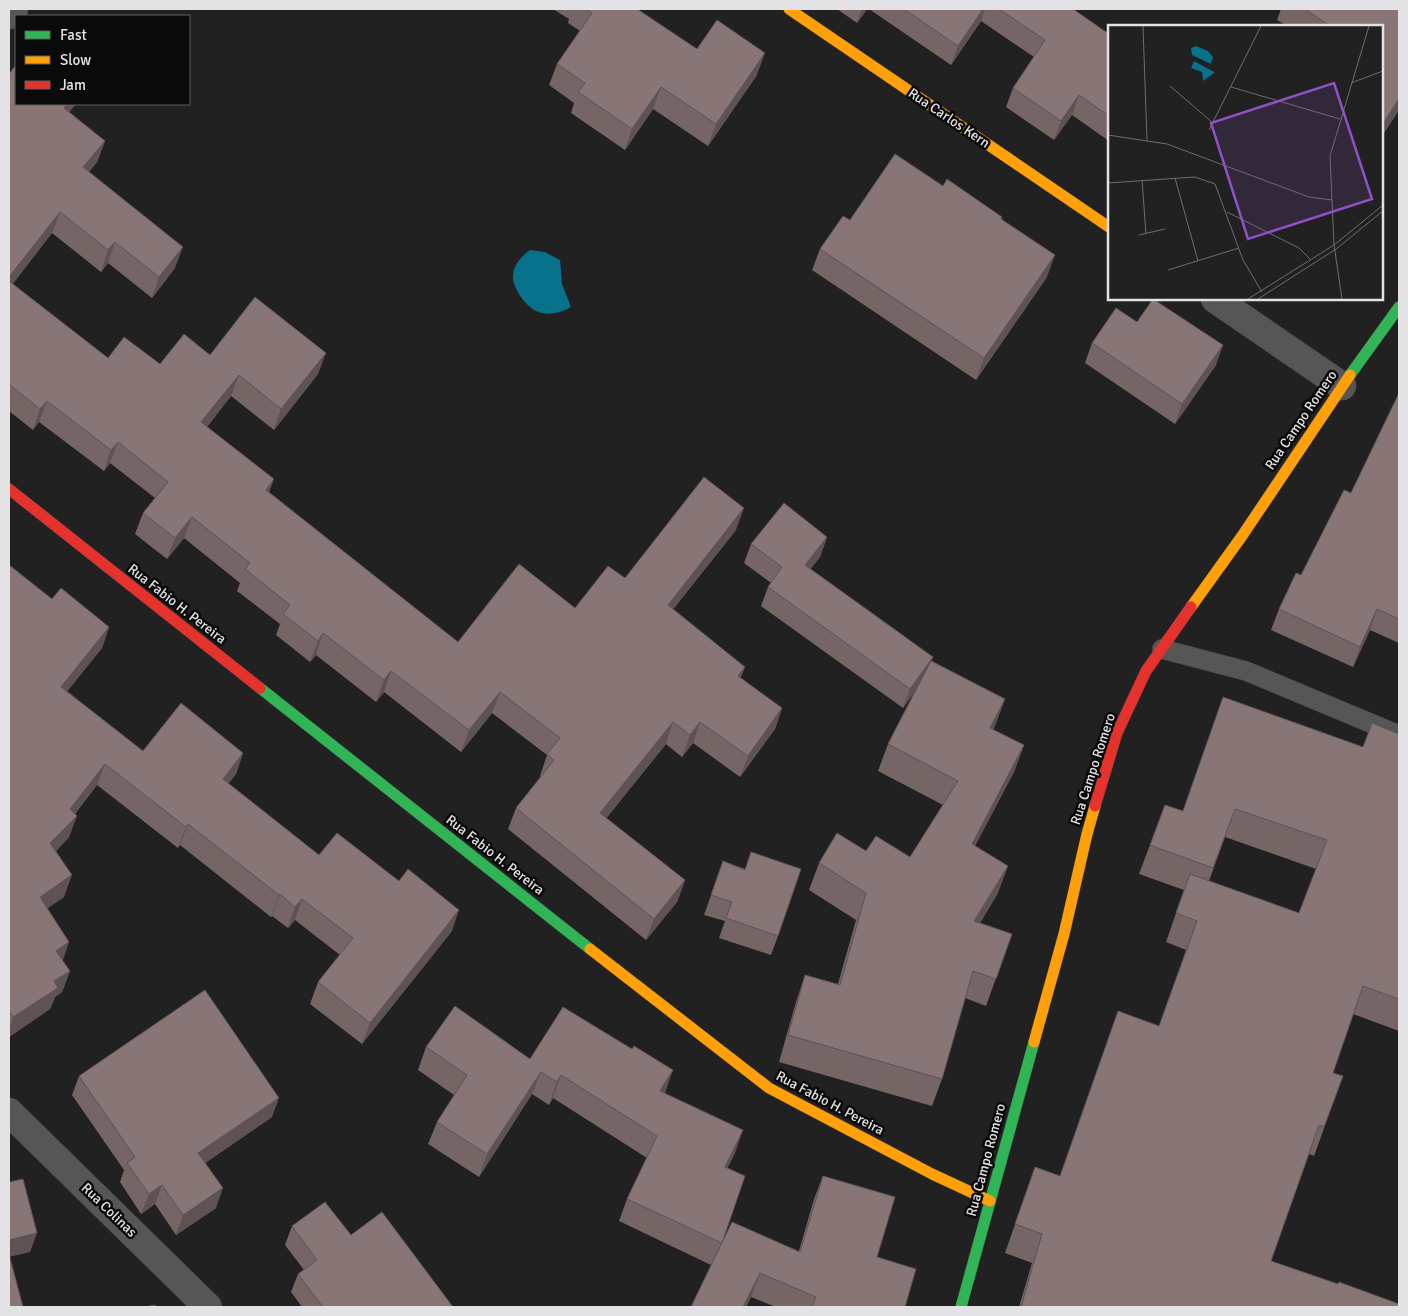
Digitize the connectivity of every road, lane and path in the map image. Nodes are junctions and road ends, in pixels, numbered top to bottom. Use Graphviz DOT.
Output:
graph roads {
  1 [pos="14,9"];
  2 [pos="788,9"];
  3 [pos="9,15"];
  4 [pos="1108,226"];
  5 [pos="1216,300"];
  6 [pos="1399,307"];
  7 [pos="1342,386"];
  8 [pos="9,489"];
  9 [pos="1162,649"];
  10 [pos="1399,735"];
  11 [pos="9,1112"];
  12 [pos="990,1202"];
  13 [pos="208,1307"];
  14 [pos="961,1307"];
  1 -- 3 [label="street"];
  2 -- 4 [label="street, Rua Carlos Kern"];
  5 -- 7 [label="street"];
  6 -- 7 [label="street, Rua Campo Romero"];
  7 -- 9 [label="street, Rua Campo Romero"];
  8 -- 12 [label="street, Rua Fabio H. Pereira"];
  9 -- 10 [label="lane"];
  9 -- 12 [label="street, Rua Campo Romero"];
  11 -- 13 [label="street, Rua Colinas"];
  12 -- 14 [label="street, Rua Campo Romero"];
}
